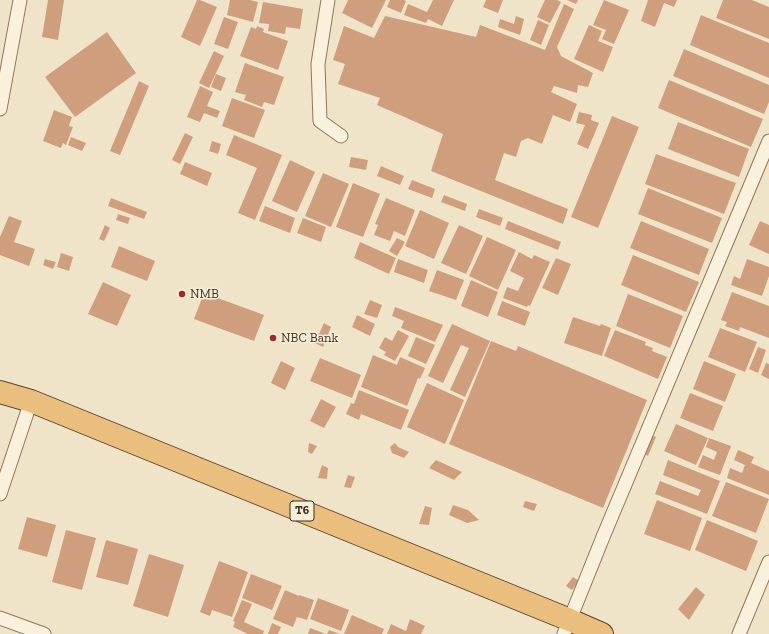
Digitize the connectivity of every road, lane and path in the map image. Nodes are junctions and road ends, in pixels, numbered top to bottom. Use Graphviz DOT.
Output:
graph roads {
  1 [pos="20,0"];
  2 [pos="328,0"];
  3 [pos="2,91"];
  4 [pos="0,109"];
  5 [pos="341,136"];
  6 [pos="769,141"];
  7 [pos="0,392"];
  8 [pos="31,401"];
  9 [pos="0,494"];
  10 [pos="769,562"];
  11 [pos="0,618"];
  12 [pos="567,627"];
  13 [pos="44,634"];
  14 [pos="602,634"];
  15 [pos="739,634"];
  1 -- 3 [label="street"];
  2 -- 5 [label="street"];
  3 -- 4 [label="street"];
  6 -- 12 [label="street"];
  7 -- 8 [label="highway, T6"];
  8 -- 9 [label="street"];
  8 -- 12 [label="highway, T6"];
  10 -- 15 [label="street"];
  11 -- 13 [label="street"];
  12 -- 14 [label="highway, T6"];
}
